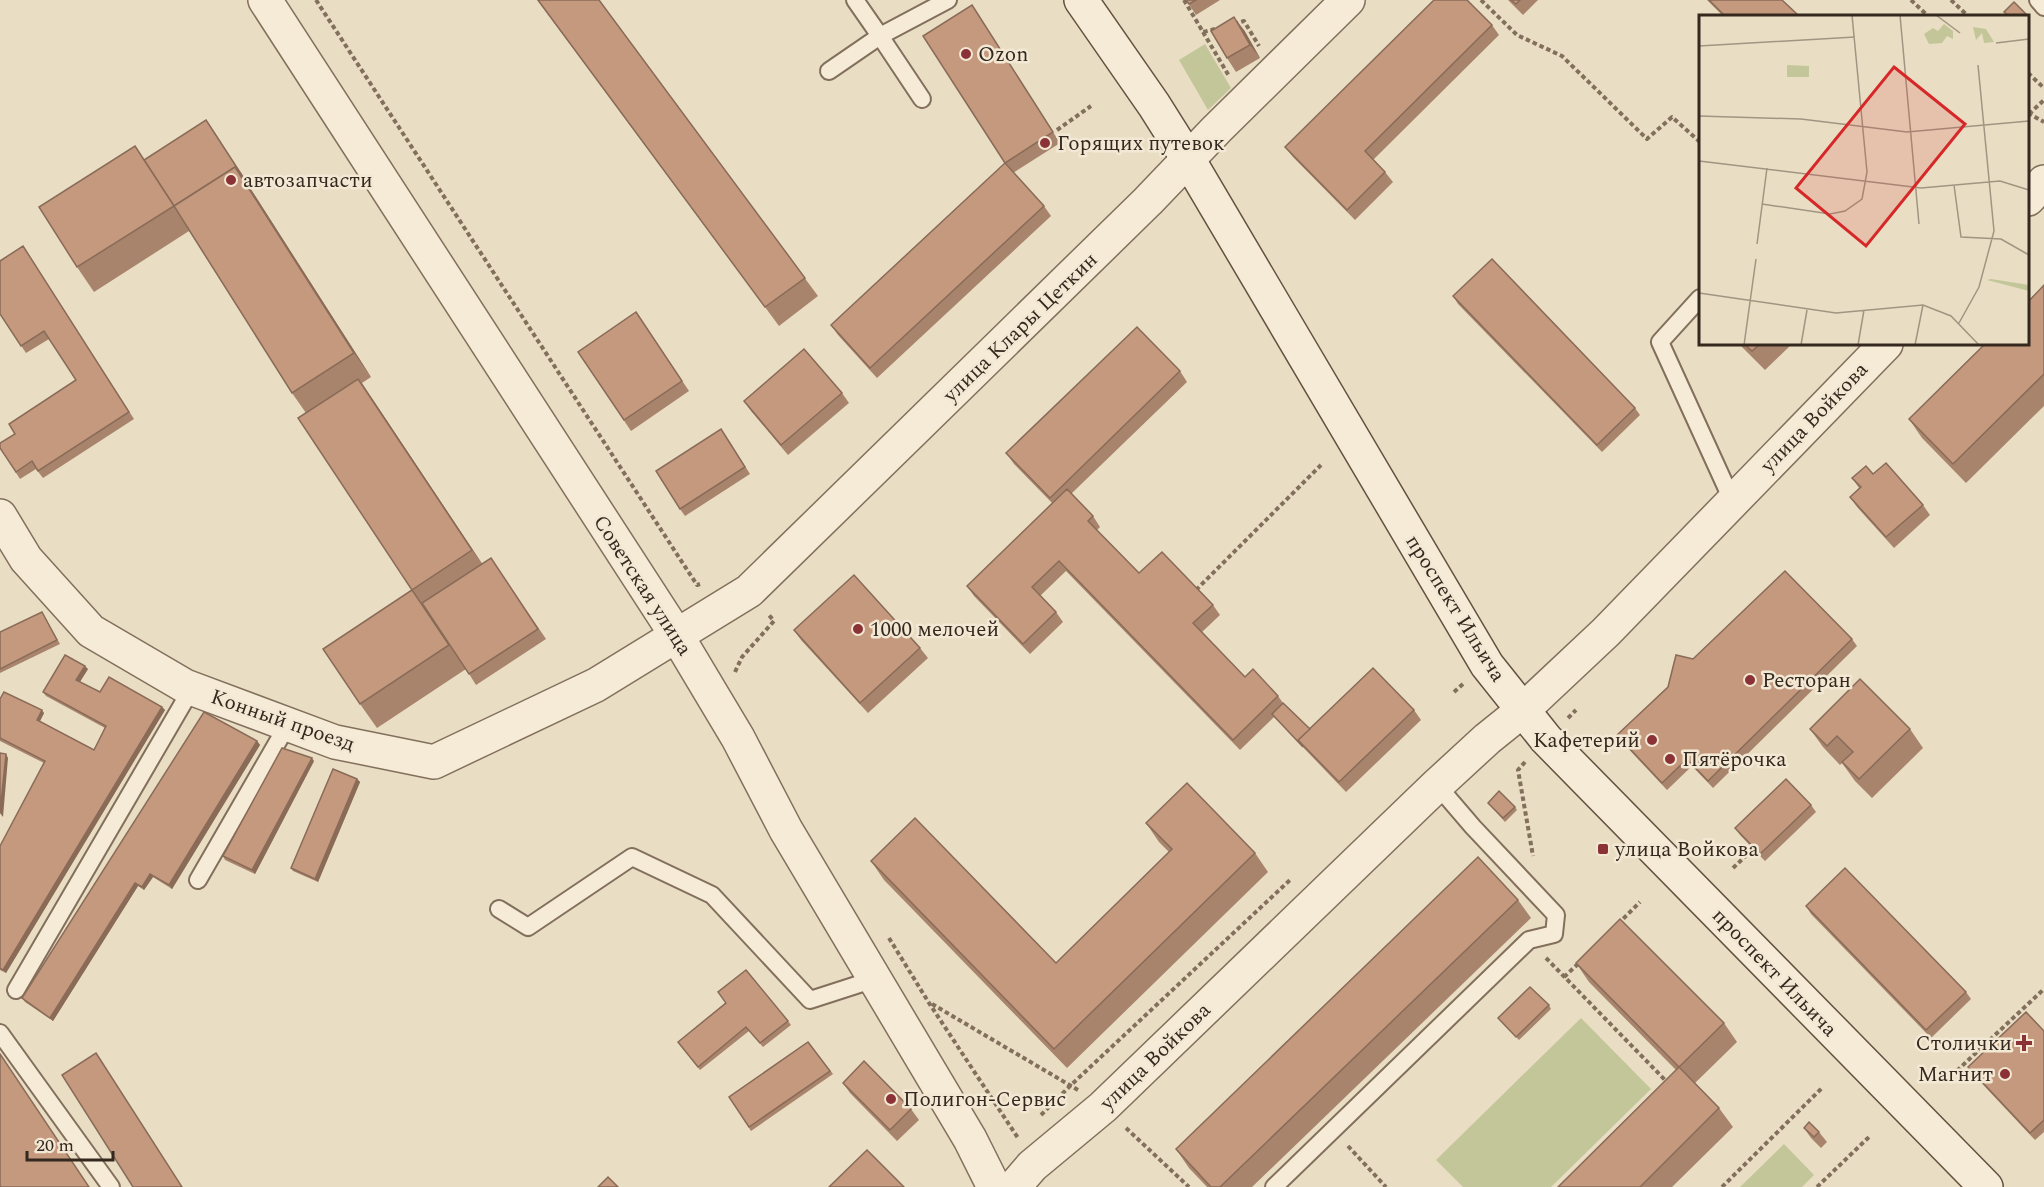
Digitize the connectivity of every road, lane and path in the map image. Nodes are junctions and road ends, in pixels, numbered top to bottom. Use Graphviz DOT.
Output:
graph roads {
  1 [pos="265,0"];
  2 [pos="855,0"];
  3 [pos="948,0"];
  4 [pos="1081,0"];
  5 [pos="1184,0"];
  6 [pos="1348,0"];
  7 [pos="1481,0"];
  8 [pos="1911,0"];
  9 [pos="1951,0"];
  10 [pos="2038,0"];
  11 [pos="2044,7"];
  12 [pos="1927,15"];
  13 [pos="1967,15"];
  14 [pos="1203,32"];
  15 [pos="880,36"];
  16 [pos="1262,50"];
  17 [pos="829,71"];
  18 [pos="2029,74"];
  19 [pos="1231,80"];
  20 [pos="2044,88"];
  21 [pos="922,99"];
  22 [pos="2044,100"];
  23 [pos="1091,106"];
  24 [pos="2029,114"];
  25 [pos="2044,122"];
  26 [pos="1057,130"];
  27 [pos="1699,140"];
  28 [pos="1188,159"];
  29 [pos="2044,182"];
  30 [pos="2029,198"];
  31 [pos="1699,300"];
  32 [pos="1885,345"];
  33 [pos="1321,465"];
  34 [pos="1732,500"];
  35 [pos="0,516"];
  36 [pos="1196,590"];
  37 [pos="677,636"];
  38 [pos="192,688"];
  39 [pos="1523,710"];
  40 [pos="288,724"];
  41 [pos="1518,770"];
  42 [pos="1437,785"];
  43 [pos="1753,849"];
  44 [pos="1733,868"];
  45 [pos="1296,875"];
  46 [pos="198,880"];
  47 [pos="1541,900"];
  48 [pos="1640,902"];
  49 [pos="499,909"];
  50 [pos="1615,927"];
  51 [pos="1529,940"];
  52 [pos="1581,960"];
  53 [pos="1564,977"];
  54 [pos="875,979"];
  55 [pos="2044,989"];
  56 [pos="16,990"];
  57 [pos="929,1003"];
  58 [pos="0,1033"];
  59 [pos="1946,1081"];
  60 [pos="1071,1085"];
  61 [pos="1823,1087"];
  62 [pos="1659,1090"];
  63 [pos="1103,1107"];
  64 [pos="1035,1121"];
  65 [pos="1334,1130"];
  66 [pos="1024,1134"];
  67 [pos="1870,1136"];
  68 [pos="1020,1140"];
  69 [pos="111,1187"];
  70 [pos="994,1187"];
  71 [pos="1014,1187"];
  72 [pos="1189,1187"];
  73 [pos="1274,1187"];
  74 [pos="1386,1187"];
  75 [pos="1722,1187"];
  76 [pos="1817,1187"];
  77 [pos="1986,1187"];
  1 -- 37 [label="street, Советская улица"];
  2 -- 15 [label="lane"];
  3 -- 15 [label="lane"];
  4 -- 28 [label="street, проспект Ильича"];
  5 -- 14 [label="path"];
  6 -- 28 [label="street, улица Клары Цеткин"];
  7 -- 27 [label="path"];
  8 -- 12 [label="path"];
  9 -- 13 [label="path"];
  10 -- 11 [label="lane"];
  14 -- 16 [label="path"];
  14 -- 19 [label="path"];
  15 -- 17 [label="lane"];
  15 -- 21 [label="lane"];
  18 -- 20 [label="path"];
  22 -- 24 [label="path"];
  23 -- 26 [label="path"];
  24 -- 25 [label="path"];
  28 -- 37 [label="street, улица Клары Цеткин"];
  28 -- 39 [label="street, проспект Ильича"];
  29 -- 30 [label="street"];
  31 -- 34 [label="lane"];
  32 -- 34 [label="street, улица Войкова"];
  33 -- 36 [label="path"];
  34 -- 39 [label="street, улица Войкова"];
  35 -- 38 [label="street, Конный проезд"];
  37 -- 40 [label="street, Конный проезд"];
  37 -- 54 [label="street, Советская улица"];
  38 -- 40 [label="street, Конный проезд"];
  38 -- 56 [label="lane"];
  39 -- 42 [label="street, улица Войкова"];
  39 -- 77 [label="street, проспект Ильича"];
  40 -- 46 [label="lane"];
  41 -- 47 [label="path"];
  42 -- 47 [label="lane"];
  42 -- 63 [label="street, улица Войкова"];
  43 -- 44 [label="path"];
  45 -- 60 [label="path"];
  47 -- 51 [label="lane"];
  48 -- 50 [label="path"];
  49 -- 54 [label="lane"];
  51 -- 53 [label="path"];
  51 -- 65 [label="lane"];
  52 -- 53 [label="path"];
  53 -- 62 [label="path"];
  54 -- 70 [label="street, Советская улица"];
  55 -- 59 [label="path"];
  57 -- 60 [label="path"];
  58 -- 69 [label="lane"];
  60 -- 63 [label="path"];
  60 -- 64 [label="path"];
  61 -- 75 [label="path"];
  63 -- 71 [label="street, улица Войкова"];
  63 -- 72 [label="path"];
  65 -- 73 [label="lane"];
  65 -- 74 [label="path"];
  66 -- 68 [label="path"];
  67 -- 76 [label="path"];
}
